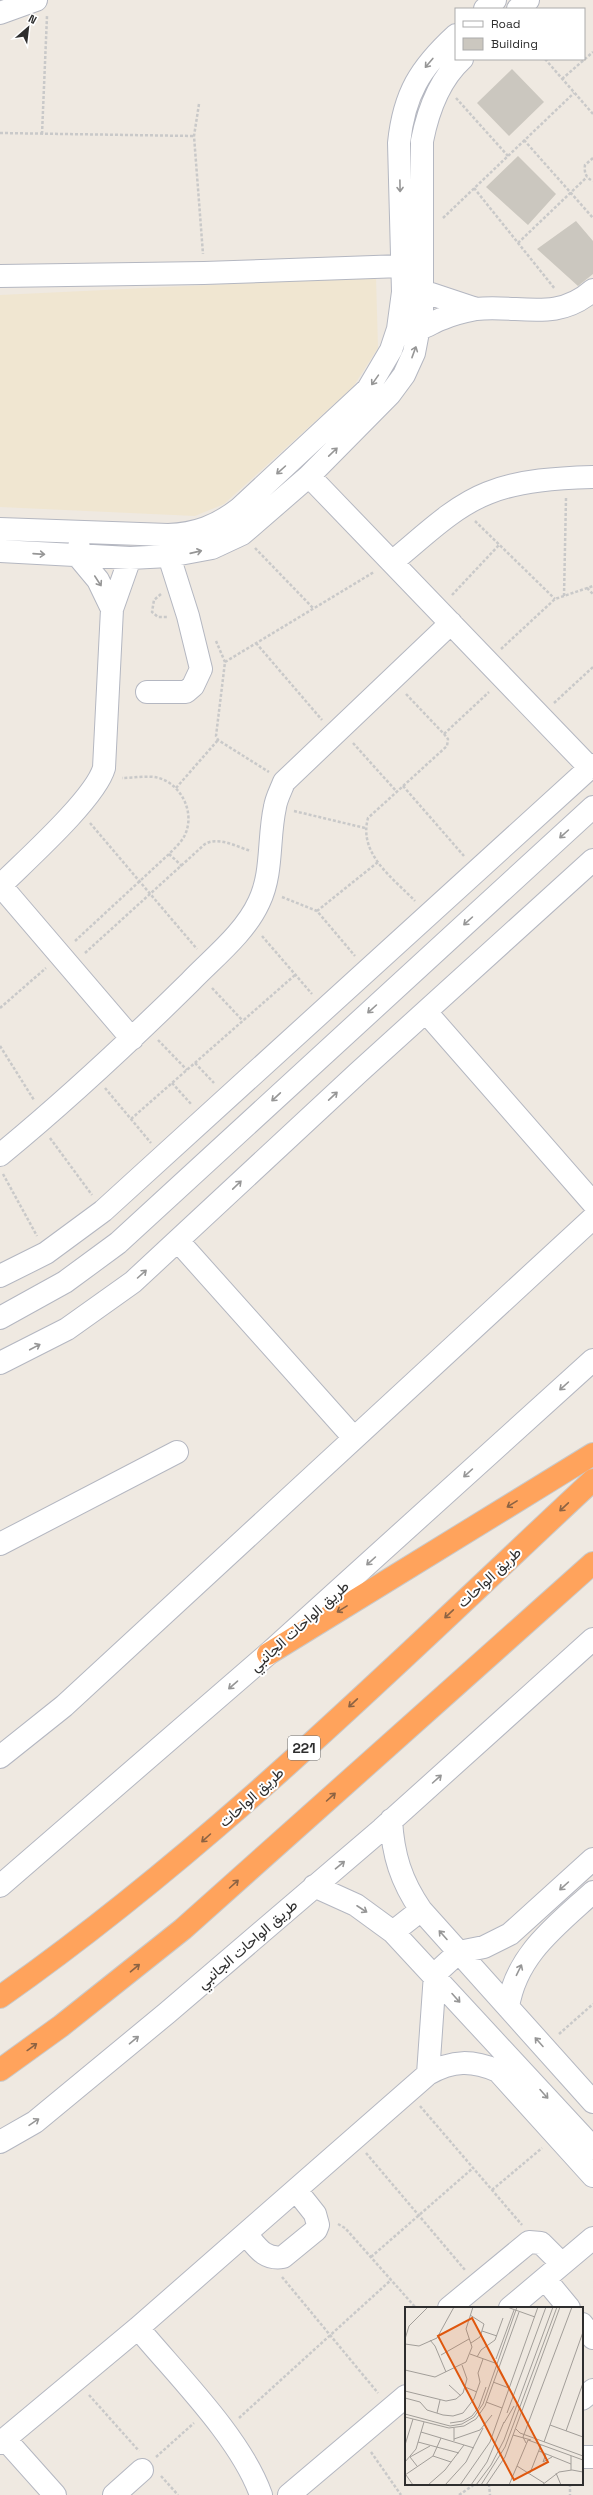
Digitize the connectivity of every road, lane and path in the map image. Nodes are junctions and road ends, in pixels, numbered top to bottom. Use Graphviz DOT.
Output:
graph roads {
  1 [pos="494,0"];
  2 [pos="528,0"];
  3 [pos="42,4"];
  4 [pos="486,8"];
  5 [pos="519,8"];
  6 [pos="0,13"];
  7 [pos="455,36"];
  8 [pos="593,52"];
  9 [pos="585,59"];
  10 [pos="461,60"];
  11 [pos="546,60"];
  12 [pos="584,60"];
  13 [pos="562,79"];
  14 [pos="443,83"];
  15 [pos="574,93"];
  16 [pos="199,104"];
  17 [pos="593,114"];
  18 [pos="0,133"];
  19 [pos="42,134"];
  20 [pos="194,136"];
  21 [pos="524,140"];
  22 [pos="508,156"];
  23 [pos="593,158"];
  24 [pos="587,177"];
  25 [pos="593,181"];
  26 [pos="474,188"];
  27 [pos="571,193"];
  28 [pos="593,218"];
  29 [pos="422,237"];
  30 [pos="518,243"];
  31 [pos="402,266"];
  32 [pos="204,273"];
  33 [pos="0,276"];
  34 [pos="593,290"];
  35 [pos="413,292"];
  36 [pos="570,306"];
  37 [pos="476,309"];
  38 [pos="398,329"];
  39 [pos="420,330"];
  40 [pos="309,476"];
  41 [pos="593,477"];
  42 [pos="566,478"];
  43 [pos="460,507"];
  44 [pos="0,529"];
  45 [pos="79,532"];
  46 [pos="242,534"];
  47 [pos="499,545"];
  48 [pos="0,551"];
  49 [pos="78,556"];
  50 [pos="169,556"];
  51 [pos="130,558"];
  52 [pos="392,562"];
  53 [pos="593,586"];
  54 [pos="587,588"];
  55 [pos="593,594"];
  56 [pos="564,596"];
  57 [pos="555,599"];
  58 [pos="313,608"];
  59 [pos="112,609"];
  60 [pos="444,616"];
  61 [pos="213,634"];
  62 [pos="256,643"];
  63 [pos="488,661"];
  64 [pos="225,662"];
  65 [pos="593,666"];
  66 [pos="504,677"];
  67 [pos="392,678"];
  68 [pos="147,692"];
  69 [pos="540,716"];
  70 [pos="337,731"];
  71 [pos="444,734"];
  72 [pos="218,740"];
  73 [pos="592,766"];
  74 [pos="101,778"];
  75 [pos="284,782"];
  76 [pos="403,786"];
  77 [pos="176,788"];
  78 [pos="397,792"];
  79 [pos="275,806"];
  80 [pos="593,807"];
  81 [pos="77,808"];
  82 [pos="365,828"];
  83 [pos="170,854"];
  84 [pos="269,857"];
  85 [pos="593,860"];
  86 [pos="378,862"];
  87 [pos="182,866"];
  88 [pos="477,870"];
  89 [pos="139,881"];
  90 [pos="0,886"];
  91 [pos="264,889"];
  92 [pos="151,895"];
  93 [pos="317,911"];
  94 [pos="428,915"];
  95 [pos="248,920"];
  96 [pos="65,961"];
  97 [pos="203,968"];
  98 [pos="367,970"];
  99 [pos="295,975"];
  100 [pos="0,1008"];
  101 [pos="426,1012"];
  102 [pos="319,1014"];
  103 [pos="243,1021"];
  104 [pos="138,1033"];
  105 [pos="334,1044"];
  106 [pos="0,1046"];
  107 [pos="195,1063"];
  108 [pos="187,1070"];
  109 [pos="94,1074"];
  110 [pos="172,1083"];
  111 [pos="227,1098"];
  112 [pos="205,1118"];
  113 [pos="131,1119"];
  114 [pos="42,1120"];
  115 [pos="0,1155"];
  116 [pos="163,1157"];
  117 [pos="0,1168"];
  118 [pos="593,1203"];
  119 [pos="103,1211"];
  120 [pos="593,1218"];
  121 [pos="178,1241"];
  122 [pos="46,1253"];
  123 [pos="0,1276"];
  124 [pos="0,1318"];
  125 [pos="593,1360"];
  126 [pos="0,1363"];
  127 [pos="354,1438"];
  128 [pos="177,1452"];
  129 [pos="593,1454"];
  130 [pos="593,1480"];
  131 [pos="0,1544"];
  132 [pos="593,1563"];
  133 [pos="593,1639"];
  134 [pos="268,1654"];
  135 [pos="0,1757"];
  136 [pos="391,1820"];
  137 [pos="593,1860"];
  138 [pos="0,1886"];
  139 [pos="314,1886"];
  140 [pos="593,1892"];
  141 [pos="421,1910"];
  142 [pos="393,1932"];
  143 [pos="459,1952"];
  144 [pos="434,1974"];
  145 [pos="0,1997"];
  146 [pos="593,2004"];
  147 [pos="508,2007"];
  148 [pos="544,2047"];
  149 [pos="0,2070"];
  150 [pos="428,2074"];
  151 [pos="408,2092"];
  152 [pos="593,2102"];
  153 [pos="557,2135"];
  154 [pos="354,2139"];
  155 [pos="0,2142"];
  156 [pos="593,2148"];
  157 [pos="473,2168"];
  158 [pos="593,2176"];
  159 [pos="296,2190"];
  160 [pos="492,2190"];
  161 [pos="315,2214"];
  162 [pos="419,2216"];
  163 [pos="246,2234"];
  164 [pos="593,2238"];
  165 [pos="535,2241"];
  166 [pos="264,2255"];
  167 [pos="371,2258"];
  168 [pos="562,2264"];
  169 [pos="545,2278"];
  170 [pos="391,2280"];
  171 [pos="478,2284"];
  172 [pos="415,2307"];
  173 [pos="450,2307"];
  174 [pos="511,2307"];
  175 [pos="568,2307"];
  176 [pos="583,2325"];
  177 [pos="138,2328"];
  178 [pos="330,2335"];
  179 [pos="593,2338"];
  180 [pos="75,2380"];
  181 [pos="593,2390"];
  182 [pos="583,2398"];
  183 [pos="398,2402"];
  184 [pos="207,2411"];
  185 [pos="224,2431"];
  186 [pos="359,2436"];
  187 [pos="2,2441"];
  188 [pos="593,2457"];
  189 [pos="583,2458"];
  190 [pos="146,2467"];
  191 [pos="473,2485"];
  192 [pos="489,2485"];
  193 [pos="55,2495"];
  194 [pos="114,2495"];
  195 [pos="178,2495"];
  196 [pos="261,2495"];
  197 [pos="289,2495"];
  198 [pos="401,2495"];
  199 [pos="458,2495"];
  200 [pos="490,2495"];
  1 -- 4 [label="street"];
  2 -- 5 [label="street"];
  3 -- 6 [label="street"];
  3 -- 19 [label="path"];
  7 -- 31 [label="street, one-way"];
  8 -- 9 [label="path"];
  10 -- 14 [label="street"];
  11 -- 13 [label="path"];
  12 -- 13 [label="path"];
  13 -- 15 [label="path"];
  14 -- 22 [label="path"];
  14 -- 29 [label="street"];
  15 -- 17 [label="path"];
  15 -- 21 [label="path"];
  16 -- 20 [label="path"];
  18 -- 19 [label="path"];
  19 -- 20 [label="path"];
  20 -- 32 [label="path"];
  21 -- 22 [label="path"];
  21 -- 27 [label="path"];
  22 -- 26 [label="path"];
  23 -- 24 [label="path"];
  24 -- 25 [label="path"];
  24 -- 27 [label="path"];
  26 -- 29 [label="path"];
  26 -- 30 [label="path"];
  27 -- 28 [label="path"];
  27 -- 30 [label="path"];
  29 -- 35 [label="street"];
  30 -- 36 [label="path"];
  31 -- 32 [label="street"];
  31 -- 35 [label="street"];
  32 -- 33 [label="street"];
  34 -- 36 [label="street"];
  35 -- 37 [label="street"];
  35 -- 38 [label="street"];
  35 -- 39 [label="street"];
  36 -- 37 [label="street"];
  37 -- 39 [label="street"];
  38 -- 39 [label="street"];
  38 -- 45 [label="street, one-way"];
  40 -- 39 [label="street, one-way"];
  40 -- 46 [label="street"];
  40 -- 52 [label="street"];
  41 -- 42 [label="street"];
  42 -- 43 [label="street"];
  42 -- 56 [label="path"];
  43 -- 47 [label="path"];
  43 -- 52 [label="street"];
  44 -- 45 [label="street"];
  45 -- 49 [label="street"];
  50 -- 46 [label="street, one-way"];
  46 -- 58 [label="path"];
  47 -- 57 [label="path"];
  47 -- 60 [label="path"];
  48 -- 49 [label="street, one-way"];
  49 -- 51 [label="street"];
  49 -- 59 [label="street, one-way"];
  50 -- 51 [label="street"];
  50 -- 68 [label="street"];
  51 -- 59 [label="street"];
  52 -- 58 [label="path"];
  52 -- 60 [label="street"];
  53 -- 54 [label="path"];
  54 -- 55 [label="path"];
  54 -- 56 [label="path"];
  56 -- 57 [label="path"];
  57 -- 63 [label="path"];
  58 -- 62 [label="path"];
  59 -- 74 [label="street"];
  60 -- 63 [label="street"];
  60 -- 67 [label="street"];
  61 -- 64 [label="path"];
  62 -- 64 [label="path"];
  62 -- 70 [label="path"];
  63 -- 66 [label="street"];
  64 -- 72 [label="path"];
  65 -- 69 [label="path"];
  66 -- 69 [label="street"];
  66 -- 71 [label="path"];
  67 -- 70 [label="street"];
  67 -- 71 [label="path"];
  69 -- 73 [label="street"];
  70 -- 75 [label="street"];
  70 -- 78 [label="path"];
  71 -- 76 [label="path"];
  72 -- 75 [label="path"];
  72 -- 77 [label="path"];
  73 -- 88 [label="street"];
  74 -- 77 [label="path"];
  74 -- 81 [label="street"];
  75 -- 79 [label="street"];
  76 -- 78 [label="path"];
  76 -- 88 [label="path"];
  77 -- 83 [label="path"];
  78 -- 82 [label="path"];
  79 -- 82 [label="path"];
  79 -- 84 [label="street"];
  80 -- 105 [label="street, one-way"];
  81 -- 89 [label="path"];
  81 -- 90 [label="street"];
  82 -- 86 [label="path"];
  83 -- 87 [label="path"];
  83 -- 89 [label="path"];
  84 -- 87 [label="path"];
  84 -- 91 [label="street"];
  85 -- 101 [label="street"];
  86 -- 93 [label="path"];
  86 -- 94 [label="path"];
  87 -- 92 [label="path"];
  88 -- 94 [label="street"];
  89 -- 92 [label="path"];
  89 -- 96 [label="path"];
  90 -- 96 [label="street"];
  91 -- 93 [label="path"];
  91 -- 95 [label="street"];
  92 -- 96 [label="path"];
  92 -- 97 [label="path"];
  93 -- 98 [label="path"];
  94 -- 98 [label="street"];
  95 -- 97 [label="street"];
  95 -- 99 [label="path"];
  96 -- 100 [label="path"];
  96 -- 104 [label="street"];
  97 -- 103 [label="path"];
  97 -- 104 [label="street"];
  98 -- 102 [label="street"];
  99 -- 102 [label="path"];
  99 -- 103 [label="path"];
  101 -- 118 [label="street"];
  121 -- 101 [label="street, one-way"];
  102 -- 105 [label="street"];
  102 -- 111 [label="street"];
  103 -- 107 [label="path"];
  104 -- 108 [label="path"];
  104 -- 109 [label="street"];
  105 -- 124 [label="street, one-way"];
  106 -- 114 [label="path"];
  107 -- 108 [label="path"];
  107 -- 111 [label="path"];
  108 -- 110 [label="path"];
  109 -- 113 [label="path"];
  109 -- 114 [label="street"];
  110 -- 112 [label="path"];
  110 -- 113 [label="path"];
  111 -- 112 [label="street"];
  112 -- 116 [label="street"];
  113 -- 116 [label="path"];
  114 -- 115 [label="street"];
  114 -- 119 [label="path"];
  116 -- 119 [label="street"];
  117 -- 122 [label="path"];
  119 -- 122 [label="street"];
  120 -- 127 [label="street"];
  126 -- 121 [label="street, one-way"];
  121 -- 127 [label="street"];
  122 -- 123 [label="street"];
  125 -- 134 [label="street, طريق الواحات الجانبي, one-way"];
  127 -- 135 [label="street"];
  128 -- 131 [label="street"];
  129 -- 134 [label="highway, one-way"];
  130 -- 145 [label="highway, طريق الواحات / 221, one-way"];
  149 -- 132 [label="highway, one-way"];
  136 -- 133 [label="street, طريق الواحات الجانبي, one-way"];
  134 -- 138 [label="street, طريق الواحات الجانبي, one-way"];
  139 -- 136 [label="street, طريق الواحات الجانبي, one-way"];
  136 -- 141 [label="street"];
  137 -- 143 [label="street, one-way"];
  139 -- 142 [label="street, one-way"];
  155 -- 139 [label="street, طريق الواحات الجانبي, one-way"];
  147 -- 140 [label="street, one-way"];
  141 -- 142 [label="street"];
  143 -- 141 [label="street, one-way"];
  142 -- 144 [label="street"];
  143 -- 144 [label="street"];
  143 -- 147 [label="street"];
  144 -- 150 [label="street"];
  144 -- 156 [label="street, one-way"];
  146 -- 148 [label="path"];
  148 -- 147 [label="street, one-way"];
  148 -- 152 [label="street"];
  150 -- 151 [label="street"];
  150 -- 153 [label="street"];
  151 -- 154 [label="street"];
  151 -- 157 [label="path"];
  153 -- 158 [label="street"];
  153 -- 160 [label="path"];
  154 -- 159 [label="street"];
  154 -- 162 [label="path"];
  157 -- 160 [label="path"];
  157 -- 162 [label="path"];
  159 -- 161 [label="street"];
  159 -- 163 [label="street"];
  160 -- 165 [label="path"];
  161 -- 166 [label="street"];
  161 -- 167 [label="path"];
  162 -- 167 [label="path"];
  162 -- 171 [label="path"];
  163 -- 166 [label="street"];
  163 -- 177 [label="street"];
  164 -- 168 [label="street"];
  165 -- 168 [label="street"];
  165 -- 171 [label="street"];
  166 -- 178 [label="path"];
  167 -- 170 [label="path"];
  168 -- 169 [label="street"];
  169 -- 174 [label="street"];
  169 -- 175 [label="street"];
  170 -- 172 [label="path"];
  170 -- 178 [label="path"];
  171 -- 173 [label="street"];
  176 -- 179 [label="street"];
  177 -- 180 [label="street"];
  177 -- 184 [label="street"];
  178 -- 183 [label="path"];
  178 -- 185 [label="path"];
  180 -- 187 [label="street"];
  180 -- 190 [label="path"];
  181 -- 182 [label="street"];
  183 -- 186 [label="street"];
  184 -- 185 [label="street"];
  184 -- 190 [label="path"];
  185 -- 196 [label="street"];
  186 -- 197 [label="street"];
  186 -- 198 [label="path"];
  187 -- 193 [label="street"];
  188 -- 189 [label="street"];
  190 -- 194 [label="street"];
  190 -- 195 [label="path"];
  191 -- 199 [label="path"];
  192 -- 200 [label="path"];
}
